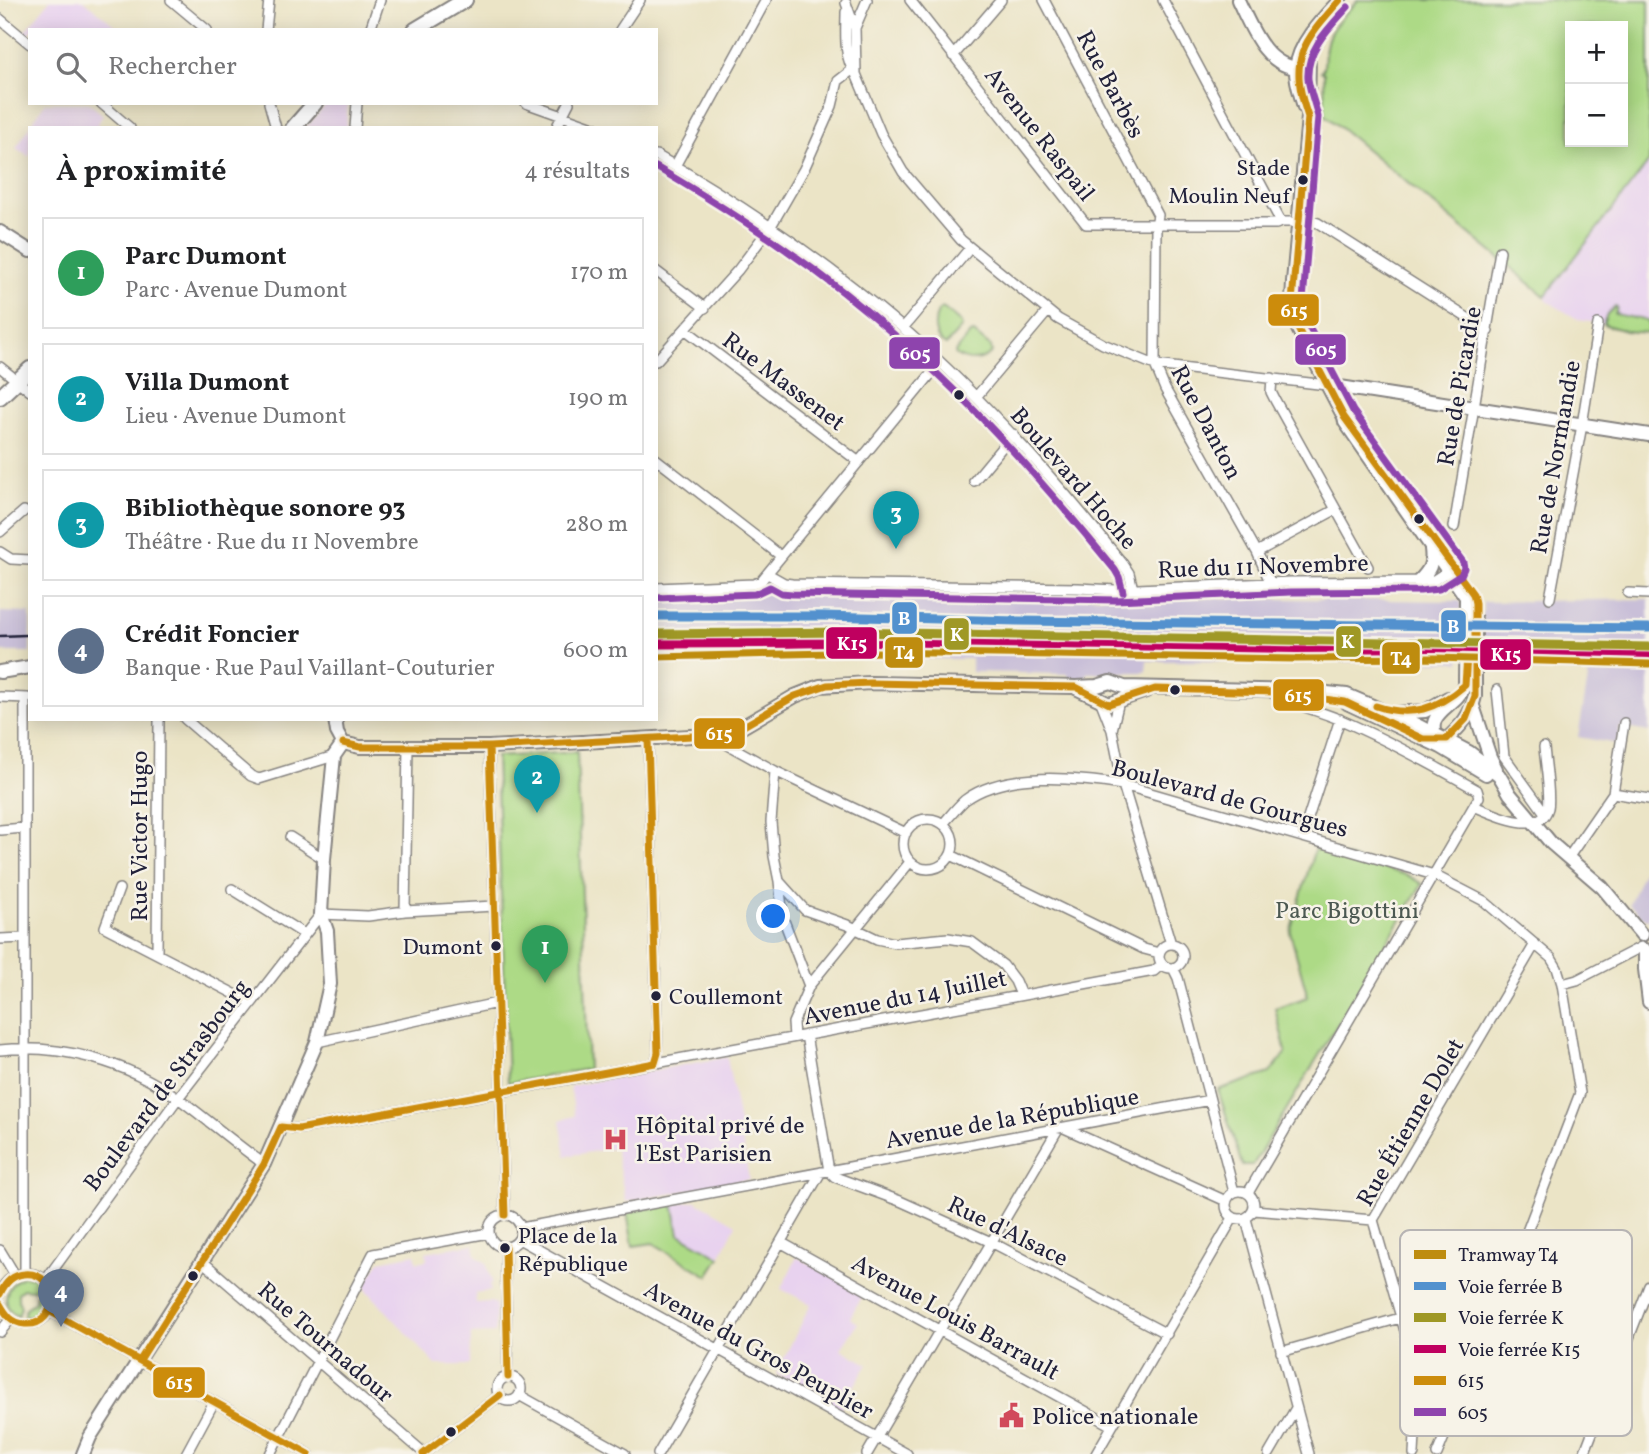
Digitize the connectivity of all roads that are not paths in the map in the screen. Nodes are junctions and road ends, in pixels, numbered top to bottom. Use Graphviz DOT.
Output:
graph roads {
  1 [pos="171,0"];
  2 [pos="269,0"];
  3 [pos="380,0"];
  4 [pos="465,0"];
  5 [pos="640,0"];
  6 [pos="766,0"];
  7 [pos="910,0"];
  8 [pos="1001,0"];
  9 [pos="1044,0"];
  10 [pos="1163,0"];
  11 [pos="1238,0"];
  12 [pos="1340,0"];
  13 [pos="846,2"];
  14 [pos="865,3"];
  15 [pos="0,19"];
  16 [pos="204,28"];
  17 [pos="266,28"];
  18 [pos="371,28"];
  19 [pos="418,28"];
  20 [pos="621,28"];
  21 [pos="855,28"];
  22 [pos="28,42"];
  23 [pos="953,56"];
  24 [pos="1303,68"];
  25 [pos="854,72"];
  26 [pos="103,105"];
  27 [pos="270,105"];
  28 [pos="313,105"];
  29 [pos="357,105"];
  30 [pos="533,105"];
  31 [pos="568,105"];
  32 [pos="563,114"];
  33 [pos="128,126"];
  34 [pos="275,126"];
  35 [pos="295,126"];
  36 [pos="355,126"];
  37 [pos="557,126"];
  38 [pos="591,126"];
  39 [pos="658,156"];
  40 [pos="675,166"];
  41 [pos="1299,220"];
  42 [pos="1281,222"];
  43 [pos="1156,225"];
  44 [pos="771,226"];
  45 [pos="0,232"];
  46 [pos="970,248"];
  47 [pos="28,250"];
  48 [pos="1500,251"];
  49 [pos="658,273"];
  50 [pos="705,308"];
  51 [pos="1048,311"];
  52 [pos="1598,324"];
  53 [pos="903,328"];
  54 [pos="686,330"];
  55 [pos="1488,331"];
  56 [pos="658,359"];
  57 [pos="940,363"];
  58 [pos="1155,365"];
  59 [pos="0,367"];
  60 [pos="28,371"];
  61 [pos="1272,378"];
  62 [pos="19,380"];
  63 [pos="1327,385"];
  64 [pos="28,389"];
  65 [pos="1362,391"];
  66 [pos="0,397"];
  67 [pos="976,397"];
  68 [pos="1474,407"];
  69 [pos="1342,413"];
  70 [pos="1582,425"];
  71 [pos="1013,435"];
  72 [pos="1649,435"];
  73 [pos="658,461"];
  74 [pos="859,462"];
  75 [pos="974,481"];
  76 [pos="1335,510"];
  77 [pos="24,511"];
  78 [pos="1454,527"];
  79 [pos="0,532"];
  80 [pos="1431,549"];
  81 [pos="0,552"];
  82 [pos="1257,552"];
  83 [pos="781,556"];
  84 [pos="28,560"];
  85 [pos="1368,567"];
  86 [pos="1451,569"];
  87 [pos="768,574"];
  88 [pos="1419,581"];
  89 [pos="1271,584"];
  90 [pos="658,588"];
  91 [pos="1133,589"];
  92 [pos="1628,593"];
  93 [pos="1649,594"];
  94 [pos="1550,598"];
  95 [pos="28,667"];
  96 [pos="1471,670"];
  97 [pos="0,672"];
  98 [pos="1465,685"];
  99 [pos="1497,690"];
  100 [pos="1273,692"];
  101 [pos="1098,695"];
  102 [pos="1122,696"];
  103 [pos="0,697"];
  104 [pos="27,698"];
  105 [pos="1473,706"];
  106 [pos="1392,713"];
  107 [pos="1339,719"];
  108 [pos="159,721"];
  109 [pos="187,721"];
  110 [pos="335,721"];
  111 [pos="1624,723"];
  112 [pos="1112,730"];
  113 [pos="710,735"];
  114 [pos="648,739"];
  115 [pos="1436,739"];
  116 [pos="343,743"];
  117 [pos="408,747"];
  118 [pos="489,747"];
  119 [pos="1545,747"];
  120 [pos="334,756"];
  121 [pos="775,771"];
  122 [pos="1499,775"];
  123 [pos="1123,785"];
  124 [pos="1613,793"];
  125 [pos="1510,794"];
  126 [pos="1649,799"];
  127 [pos="1474,806"];
  128 [pos="1545,813"];
  129 [pos="1534,822"];
  130 [pos="943,824"];
  131 [pos="24,828"];
  132 [pos="0,830"];
  133 [pos="906,833"];
  134 [pos="289,837"];
  135 [pos="1302,837"];
  136 [pos="951,855"];
  137 [pos="1568,858"];
  138 [pos="324,859"];
  139 [pos="910,862"];
  140 [pos="1433,875"];
  141 [pos="779,881"];
  142 [pos="119,889"];
  143 [pos="232,889"];
  144 [pos="494,906"];
  145 [pos="405,911"];
  146 [pos="321,914"];
  147 [pos="857,929"];
  148 [pos="304,934"];
  149 [pos="25,938"];
  150 [pos="0,939"];
  151 [pos="1645,943"];
  152 [pos="1171,944"];
  153 [pos="1535,944"];
  154 [pos="158,953"];
  155 [pos="1159,953"];
  156 [pos="1162,964"];
  157 [pos="1173,968"];
  158 [pos="1562,984"];
  159 [pos="809,986"];
  160 [pos="1021,995"];
  161 [pos="1649,1002"];
  162 [pos="252,1003"];
  163 [pos="497,1003"];
  164 [pos="806,1035"];
  165 [pos="794,1037"];
  166 [pos="317,1042"];
  167 [pos="25,1049"];
  168 [pos="0,1050"];
  169 [pos="655,1063"];
  170 [pos="502,1092"];
  171 [pos="178,1098"];
  172 [pos="1210,1100"];
  173 [pos="281,1127"];
  174 [pos="1061,1128"];
  175 [pos="264,1164"];
  176 [pos="825,1171"];
  177 [pos="1234,1192"];
  178 [pos="1248,1193"];
  179 [pos="1226,1201"];
  180 [pos="1254,1210"];
  181 [pos="505,1215"];
  182 [pos="1233,1218"];
  183 [pos="1246,1219"];
  184 [pos="1373,1220"];
  185 [pos="521,1228"];
  186 [pos="1528,1230"];
  187 [pos="489,1233"];
  188 [pos="519,1239"];
  189 [pos="991,1242"];
  190 [pos="782,1243"];
  191 [pos="505,1247"];
  192 [pos="0,1250"];
  193 [pos="202,1261"];
  194 [pos="20,1274"];
  195 [pos="45,1281"];
  196 [pos="1649,1286"];
  197 [pos="1,1287"];
  198 [pos="0,1307"];
  199 [pos="49,1311"];
  200 [pos="1400,1318"];
  201 [pos="9,1320"];
  202 [pos="939,1330"];
  203 [pos="1632,1330"];
  204 [pos="0,1332"];
  205 [pos="1167,1334"];
  206 [pos="719,1350"];
  207 [pos="1281,1352"];
  208 [pos="140,1360"];
  209 [pos="318,1361"];
  210 [pos="508,1377"];
  211 [pos="499,1395"];
  212 [pos="519,1395"];
  213 [pos="214,1402"];
  214 [pos="1296,1408"];
  215 [pos="1112,1426"];
  216 [pos="1415,1436"];
  217 [pos="1444,1436"];
  218 [pos="1591,1436"];
  219 [pos="279,1437"];
  220 [pos="877,1437"];
  221 [pos="83,1454"];
  222 [pos="186,1454"];
  223 [pos="270,1454"];
  224 [pos="310,1454"];
  225 [pos="424,1454"];
  226 [pos="625,1454"];
  227 [pos="658,1454"];
  228 [pos="867,1454"];
  229 [pos="907,1454"];
  230 [pos="1096,1454"];
  231 [pos="1269,1454"];
  232 [pos="1309,1454"];
  233 [pos="1414,1454"];
  234 [pos="1437,1454"];
  235 [pos="1584,1454"];
  1 -- 16 [label="street"];
  2 -- 17 [label="street"];
  3 -- 18 [label="street"];
  4 -- 19 [label="main road"];
  5 -- 20 [label="street"];
  6 -- 40 [label="street"];
  7 -- 23 [label="street, Avenue Raspail"];
  8 -- 23 [label="street"];
  9 -- 43 [label="street, Rue Barbès"];
  10 -- 42 [label="street"];
  11 -- 24 [label="street"];
  12 -- 24 [label="street"];
  13 -- 14 [label="street"];
  13 -- 21 [label="street"];
  13 -- 25 [label="street"];
  14 -- 21 [label="street"];
  15 -- 22 [label="street"];
  21 -- 25 [label="street"];
  23 -- 43 [label="street, Avenue Raspail"];
  24 -- 41 [label="street"];
  25 -- 44 [label="street"];
  25 -- 46 [label="street"];
  26 -- 33 [label="street"];
  27 -- 34 [label="street"];
  28 -- 35 [label="main road"];
  29 -- 36 [label="street"];
  30 -- 32 [label="street"];
  31 -- 32 [label="street"];
  32 -- 37 [label="street"];
  32 -- 38 [label="street"];
  39 -- 40 [label="street, Boulevard Hoche"];
  40 -- 44 [label="street, Boulevard Hoche"];
  41 -- 42 [label="street, Avenue Raspail"];
  41 -- 55 [label="street"];
  41 -- 63 [label="street"];
  42 -- 43 [label="street, Avenue Raspail"];
  43 -- 58 [label="street, Rue Danton"];
  44 -- 50 [label="street"];
  44 -- 53 [label="street, Boulevard Hoche"];
  45 -- 47 [label="street"];
  46 -- 51 [label="street"];
  46 -- 53 [label="street"];
  48 -- 55 [label="street, Rue de Picardie"];
  49 -- 50 [label="street"];
  50 -- 54 [label="street"];
  51 -- 58 [label="street"];
  51 -- 67 [label="street"];
  52 -- 70 [label="street, Rue de Normandie"];
  53 -- 57 [label="street, Boulevard Hoche"];
  54 -- 56 [label="street"];
  54 -- 74 [label="street, Rue Massenet"];
  55 -- 68 [label="street, Rue de Picardie"];
  57 -- 67 [label="street, Boulevard Hoche"];
  57 -- 74 [label="street"];
  58 -- 61 [label="street"];
  58 -- 82 [label="street, Rue Danton"];
  59 -- 62 [label="street"];
  60 -- 62 [label="main road"];
  61 -- 63 [label="street"];
  61 -- 76 [label="street"];
  62 -- 64 [label="street"];
  62 -- 66 [label="main road"];
  63 -- 65 [label="street"];
  63 -- 69 [label="street"];
  65 -- 68 [label="street"];
  65 -- 69 [label="street"];
  67 -- 71 [label="street, Boulevard Hoche"];
  68 -- 70 [label="street"];
  68 -- 78 [label="street, Rue de Picardie"];
  69 -- 80 [label="street"];
  69 -- 86 [label="street"];
  70 -- 72 [label="street"];
  70 -- 94 [label="street, Rue de Normandie"];
  71 -- 75 [label="street"];
  71 -- 91 [label="street, Boulevard Hoche"];
  73 -- 83 [label="street"];
  74 -- 83 [label="street"];
  76 -- 82 [label="street"];
  76 -- 85 [label="street"];
  77 -- 79 [label="street"];
  80 -- 86 [label="street"];
  80 -- 88 [label="street"];
  81 -- 84 [label="street"];
  82 -- 89 [label="street, Rue Danton"];
  83 -- 87 [label="street"];
  86 -- 88 [label="street, Rue du 11 Novembre"];
  86 -- 96 [label="street"];
  87 -- 90 [label="street"];
  87 -- 91 [label="street, Rue du 11 Novembre"];
  88 -- 89 [label="street, Rue du 11 Novembre"];
  89 -- 91 [label="street, Rue du 11 Novembre"];
  92 -- 93 [label="street"];
  95 -- 97 [label="street"];
  96 -- 98 [label="street"];
  96 -- 105 [label="street"];
  98 -- 106 [label="street"];
  98 -- 115 [label="street"];
  99 -- 128 [label="street"];
  100 -- 102 [label="street"];
  100 -- 106 [label="street"];
  100 -- 107 [label="street"];
  100 -- 115 [label="street"];
  101 -- 102 [label="street"];
  101 -- 102 [label="street"];
  101 -- 112 [label="street"];
  101 -- 113 [label="street"];
  102 -- 112 [label="street"];
  103 -- 104 [label="street"];
  104 -- 131 [label="street"];
  105 -- 115 [label="street"];
  105 -- 122 [label="street"];
  106 -- 115 [label="street"];
  107 -- 127 [label="street"];
  107 -- 135 [label="street"];
  108 -- 154 [label="street, Rue Victor Hugo"];
  109 -- 120 [label="street"];
  110 -- 116 [label="street"];
  111 -- 124 [label="street"];
  112 -- 123 [label="street"];
  113 -- 114 [label="street"];
  113 -- 121 [label="street"];
  114 -- 118 [label="street"];
  114 -- 169 [label="street"];
  115 -- 122 [label="street"];
  115 -- 125 [label="street"];
  116 -- 117 [label="street"];
  116 -- 120 [label="street"];
  117 -- 118 [label="street"];
  117 -- 145 [label="street"];
  118 -- 144 [label="street"];
  119 -- 128 [label="street"];
  120 -- 138 [label="street"];
  121 -- 133 [label="street"];
  121 -- 141 [label="street"];
  122 -- 125 [label="street"];
  123 -- 130 [label="street, Boulevard de Gourgues"];
  123 -- 135 [label="street, Boulevard de Gourgues"];
  123 -- 152 [label="street"];
  124 -- 126 [label="street"];
  124 -- 137 [label="street"];
  125 -- 129 [label="street"];
  127 -- 129 [label="street"];
  127 -- 140 [label="street"];
  128 -- 129 [label="street"];
  129 -- 137 [label="street"];
  130 -- 133 [label="street"];
  130 -- 136 [label="street"];
  131 -- 132 [label="street"];
  131 -- 149 [label="street"];
  133 -- 139 [label="street"];
  134 -- 138 [label="street"];
  135 -- 140 [label="street, Boulevard de Gourgues"];
  136 -- 139 [label="street"];
  136 -- 155 [label="street"];
  137 -- 151 [label="street"];
  138 -- 146 [label="street"];
  139 -- 147 [label="street"];
  140 -- 153 [label="street, Boulevard de Gourgues"];
  140 -- 178 [label="street"];
  141 -- 147 [label="street"];
  141 -- 159 [label="street"];
  142 -- 154 [label="street"];
  143 -- 148 [label="street"];
  144 -- 145 [label="street"];
  144 -- 163 [label="street"];
  145 -- 146 [label="street"];
  146 -- 148 [label="street, Boulevard de Strasbourg"];
  146 -- 166 [label="street"];
  147 -- 159 [label="street"];
  147 -- 160 [label="street"];
  148 -- 162 [label="street, Boulevard de Strasbourg"];
  149 -- 150 [label="street"];
  149 -- 167 [label="street"];
  151 -- 158 [label="street"];
  151 -- 161 [label="street"];
  152 -- 155 [label="street"];
  152 -- 157 [label="street"];
  153 -- 158 [label="street, Boulevard de Gourgues"];
  153 -- 184 [label="street, Rue Étienne Dolet"];
  154 -- 162 [label="street"];
  155 -- 156 [label="street"];
  156 -- 157 [label="street"];
  156 -- 160 [label="street, Avenue du 14 Juillet"];
  157 -- 172 [label="street"];
  158 -- 186 [label="street, Boulevard de Gourgues"];
  159 -- 165 [label="street"];
  160 -- 164 [label="street, Avenue du 14 Juillet"];
  162 -- 171 [label="street, Boulevard de Strasbourg"];
  163 -- 166 [label="street"];
  163 -- 170 [label="street"];
  164 -- 165 [label="street, Avenue du 14 Juillet"];
  164 -- 176 [label="street"];
  165 -- 169 [label="street, Avenue du 14 Juillet"];
  166 -- 173 [label="street"];
  167 -- 168 [label="street"];
  167 -- 171 [label="street"];
  167 -- 194 [label="street"];
  169 -- 170 [label="street, Avenue du 14 Juillet"];
  170 -- 173 [label="street, Avenue du 14 Juillet"];
  170 -- 181 [label="street"];
  171 -- 175 [label="street"];
  171 -- 195 [label="street, Boulevard de Strasbourg"];
  172 -- 174 [label="street, Avenue de la République"];
  172 -- 177 [label="street"];
  173 -- 175 [label="street"];
  174 -- 176 [label="street, Avenue de la République"];
  174 -- 179 [label="street"];
  174 -- 189 [label="street"];
  175 -- 193 [label="street"];
  176 -- 185 [label="street, Avenue de la République"];
  176 -- 189 [label="street, Rue d'Alsace"];
  176 -- 190 [label="street"];
  177 -- 178 [label="street"];
  177 -- 179 [label="street"];
  178 -- 180 [label="street"];
  179 -- 182 [label="street"];
  180 -- 183 [label="street"];
  180 -- 184 [label="street"];
  181 -- 185 [label="street"];
  181 -- 187 [label="street"];
  182 -- 183 [label="street"];
  182 -- 205 [label="street"];
  183 -- 207 [label="street"];
  184 -- 200 [label="street, Rue Étienne Dolet"];
  185 -- 188 [label="street"];
  187 -- 191 [label="street"];
  187 -- 209 [label="street"];
  188 -- 191 [label="street"];
  188 -- 206 [label="street, Avenue du Gros Peuplier"];
  189 -- 202 [label="street"];
  189 -- 205 [label="street, Rue d'Alsace"];
  190 -- 202 [label="street, Avenue Louis Barrault"];
  190 -- 206 [label="street"];
  191 -- 210 [label="street"];
  192 -- 194 [label="street"];
  193 -- 208 [label="street"];
  193 -- 209 [label="street, Rue Tournadour"];
  194 -- 195 [label="street"];
  194 -- 197 [label="street"];
  195 -- 199 [label="street"];
  196 -- 203 [label="street"];
  198 -- 201 [label="street"];
  199 -- 201 [label="street"];
  199 -- 208 [label="street"];
  200 -- 207 [label="street"];
  201 -- 204 [label="street"];
  202 -- 215 [label="street, Avenue Louis Barrault"];
  202 -- 220 [label="street"];
  205 -- 215 [label="street"];
  206 -- 220 [label="street, Avenue du Gros Peuplier"];
  206 -- 227 [label="street"];
  207 -- 214 [label="street"];
  208 -- 213 [label="street"];
  208 -- 221 [label="street"];
  209 -- 219 [label="street"];
  209 -- 225 [label="street, Rue Tournadour"];
  210 -- 211 [label="street"];
  210 -- 212 [label="street"];
  211 -- 212 [label="street"];
  211 -- 225 [label="street"];
  212 -- 226 [label="street"];
  213 -- 219 [label="street"];
  213 -- 222 [label="street"];
  214 -- 231 [label="street"];
  214 -- 232 [label="street"];
  215 -- 230 [label="street"];
  216 -- 233 [label="street, Rue Étienne Dolet"];
  217 -- 234 [label="street, Boulevard de Gourgues"];
  218 -- 235 [label="street"];
  219 -- 223 [label="street"];
  219 -- 224 [label="street"];
  220 -- 228 [label="street"];
  220 -- 229 [label="street, Avenue du Gros Peuplier"];
}
